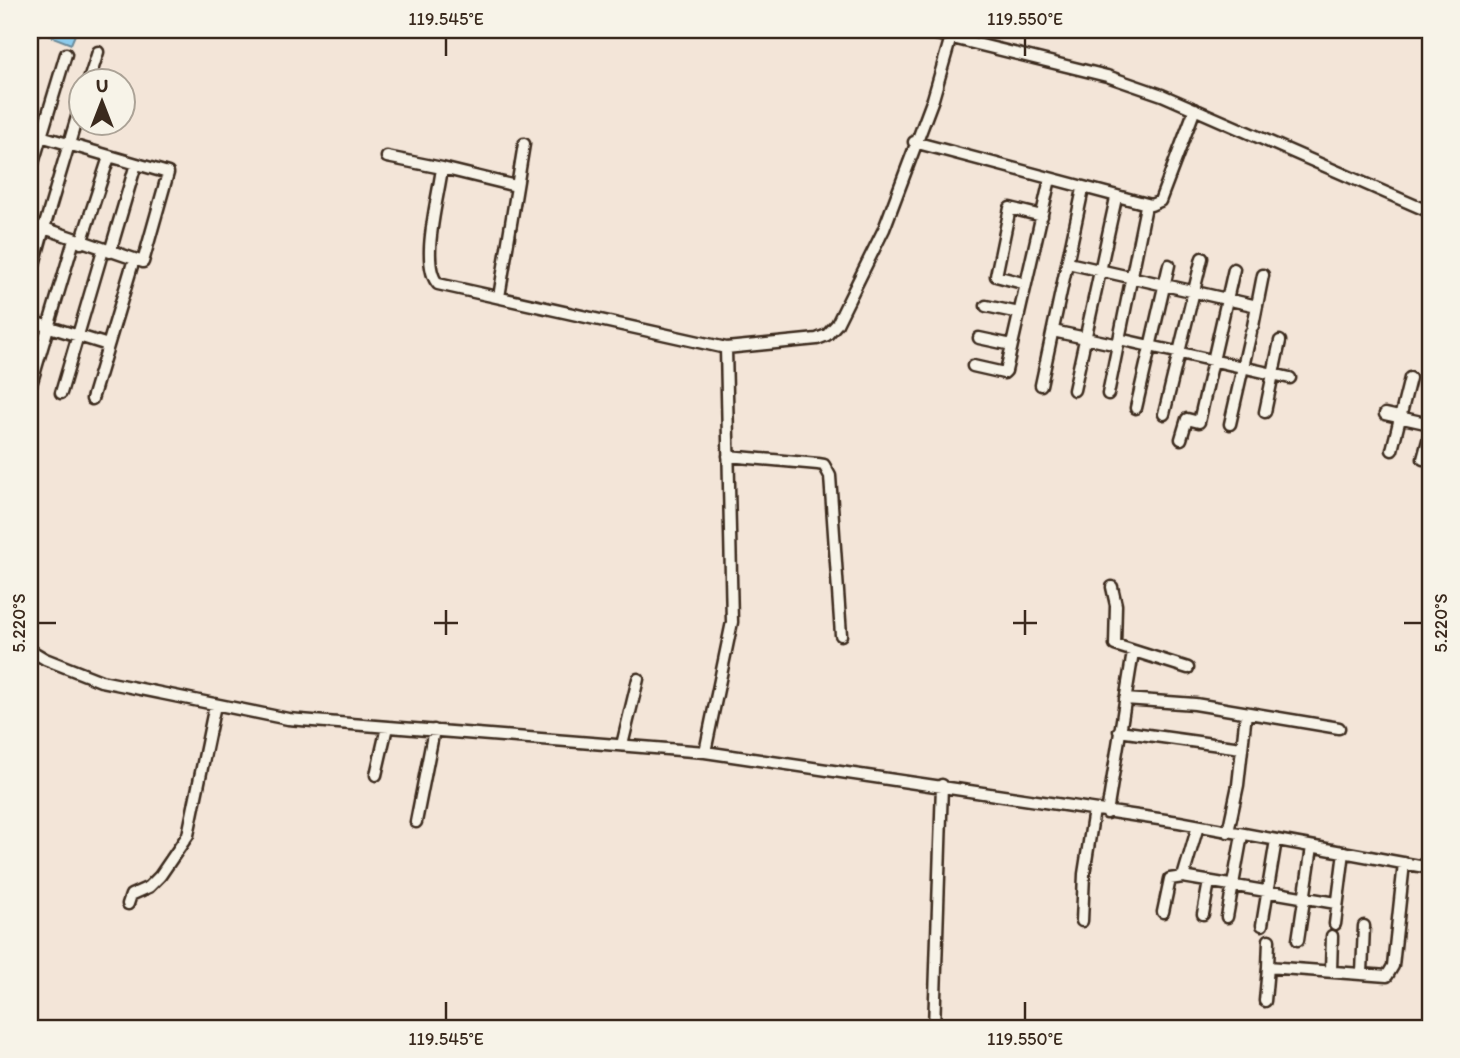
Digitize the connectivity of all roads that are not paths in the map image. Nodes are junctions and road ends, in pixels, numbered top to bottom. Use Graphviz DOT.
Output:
graph roads {
  1 [pos="920,30"];
  2 [pos="952,34"];
  3 [pos="98,52"];
  4 [pos="66,54"];
  5 [pos="94,66"];
  6 [pos="1195,109"];
  7 [pos="30,133"];
  8 [pos="71,136"];
  9 [pos="41,137"];
  10 [pos="914,142"];
  11 [pos="524,144"];
  12 [pos="68,146"];
  13 [pos="109,157"];
  14 [pos="387,157"];
  15 [pos="136,164"];
  16 [pos="442,168"];
  17 [pos="30,173"];
  18 [pos="1017,176"];
  19 [pos="1049,182"];
  20 [pos="516,186"];
  21 [pos="1083,189"];
  22 [pos="1116,198"];
  23 [pos="1146,205"];
  24 [pos="1430,212"];
  25 [pos="1042,216"];
  26 [pos="30,224"];
  27 [pos="44,228"];
  28 [pos="77,242"];
  29 [pos="107,251"];
  30 [pos="33,254"];
  31 [pos="1202,257"];
  32 [pos="134,259"];
  33 [pos="1068,263"];
  34 [pos="1169,265"];
  35 [pos="1234,269"];
  36 [pos="1100,271"];
  37 [pos="1263,275"];
  38 [pos="1131,278"];
  39 [pos="30,279"];
  40 [pos="1026,284"];
  41 [pos="1166,286"];
  42 [pos="1194,292"];
  43 [pos="499,297"];
  44 [pos="1227,299"];
  45 [pos="986,306"];
  46 [pos="1257,306"];
  47 [pos="1019,313"];
  48 [pos="30,321"];
  49 [pos="48,327"];
  50 [pos="1053,331"];
  51 [pos="78,336"];
  52 [pos="979,338"];
  53 [pos="1085,338"];
  54 [pos="1280,341"];
  55 [pos="1118,342"];
  56 [pos="108,345"];
  57 [pos="1012,345"];
  58 [pos="1151,346"];
  59 [pos="726,348"];
  60 [pos="1178,352"];
  61 [pos="1212,360"];
  62 [pos="973,366"];
  63 [pos="1243,367"];
  64 [pos="1273,374"];
  65 [pos="1290,378"];
  66 [pos="1410,379"];
  67 [pos="1041,385"];
  68 [pos="30,388"];
  69 [pos="1074,390"];
  70 [pos="61,393"];
  71 [pos="1108,394"];
  72 [pos="92,399"];
  73 [pos="1136,408"];
  74 [pos="1265,412"];
  75 [pos="1164,414"];
  76 [pos="1385,414"];
  77 [pos="1402,418"];
  78 [pos="1230,424"];
  79 [pos="1430,424"];
  80 [pos="1430,433"];
  81 [pos="1181,439"];
  82 [pos="1392,450"];
  83 [pos="728,456"];
  84 [pos="1423,459"];
  85 [pos="1112,587"];
  86 [pos="841,635"];
  87 [pos="30,650"];
  88 [pos="1133,652"];
  89 [pos="1188,668"];
  90 [pos="638,678"];
  91 [pos="1125,699"];
  92 [pos="215,705"];
  93 [pos="1246,713"];
  94 [pos="387,727"];
  95 [pos="1339,728"];
  96 [pos="435,730"];
  97 [pos="1119,731"];
  98 [pos="622,745"];
  99 [pos="1241,748"];
  100 [pos="705,752"];
  101 [pos="376,775"];
  102 [pos="942,785"];
  103 [pos="1094,810"];
  104 [pos="1107,813"];
  105 [pos="416,822"];
  106 [pos="1198,826"];
  107 [pos="1228,832"];
  108 [pos="1242,835"];
  109 [pos="1276,840"];
  110 [pos="1312,846"];
  111 [pos="1344,852"];
  112 [pos="1404,863"];
  113 [pos="1430,868"];
  114 [pos="1183,877"];
  115 [pos="1209,882"];
  116 [pos="1232,887"];
  117 [pos="1268,892"];
  118 [pos="1304,898"];
  119 [pos="128,904"];
  120 [pos="1336,904"];
  121 [pos="1163,912"];
  122 [pos="1203,915"];
  123 [pos="1227,917"];
  124 [pos="1082,921"];
  125 [pos="1335,924"];
  126 [pos="1262,925"];
  127 [pos="1364,926"];
  128 [pos="1332,936"];
  129 [pos="1269,940"];
  130 [pos="1298,940"];
  131 [pos="1268,967"];
  132 [pos="1331,971"];
  133 [pos="1362,973"];
  134 [pos="1265,1000"];
  135 [pos="934,1028"];
  1 -- 2 [label="street"];
  2 -- 6 [label="street"];
  2 -- 10 [label="street"];
  3 -- 5 [label="street"];
  4 -- 9 [label="street"];
  6 -- 23 [label="street"];
  6 -- 24 [label="street"];
  7 -- 9 [label="street"];
  8 -- 12 [label="street"];
  9 -- 12 [label="street"];
  9 -- 17 [label="street"];
  10 -- 19 [label="street"];
  10 -- 59 [label="street"];
  11 -- 20 [label="street"];
  12 -- 13 [label="street"];
  12 -- 27 [label="street"];
  13 -- 15 [label="street"];
  13 -- 28 [label="street"];
  14 -- 16 [label="street"];
  15 -- 29 [label="street"];
  15 -- 32 [label="street"];
  16 -- 20 [label="street"];
  16 -- 43 [label="street"];
  18 -- 19 [label="street"];
  19 -- 21 [label="street"];
  19 -- 25 [label="street"];
  20 -- 43 [label="street"];
  21 -- 22 [label="street"];
  21 -- 33 [label="street"];
  22 -- 23 [label="street"];
  22 -- 36 [label="street"];
  23 -- 38 [label="street"];
  25 -- 40 [label="street"];
  25 -- 40 [label="street"];
  26 -- 27 [label="street"];
  27 -- 28 [label="street"];
  27 -- 30 [label="street"];
  28 -- 29 [label="street"];
  28 -- 49 [label="street"];
  29 -- 32 [label="street"];
  29 -- 51 [label="street"];
  30 -- 39 [label="street"];
  31 -- 42 [label="street"];
  32 -- 56 [label="street"];
  33 -- 36 [label="street"];
  33 -- 50 [label="street"];
  34 -- 41 [label="street"];
  35 -- 44 [label="street"];
  36 -- 38 [label="street"];
  36 -- 53 [label="street"];
  37 -- 46 [label="street"];
  38 -- 41 [label="street"];
  38 -- 55 [label="street"];
  40 -- 47 [label="street"];
  41 -- 42 [label="street"];
  41 -- 58 [label="street"];
  42 -- 44 [label="street"];
  42 -- 60 [label="street"];
  43 -- 59 [label="street"];
  44 -- 46 [label="street"];
  44 -- 61 [label="street"];
  45 -- 47 [label="street"];
  46 -- 63 [label="street"];
  47 -- 57 [label="street"];
  48 -- 49 [label="street"];
  49 -- 51 [label="street"];
  49 -- 68 [label="street"];
  50 -- 53 [label="street"];
  50 -- 67 [label="street"];
  51 -- 56 [label="street"];
  51 -- 70 [label="street"];
  52 -- 57 [label="street"];
  53 -- 55 [label="street"];
  53 -- 69 [label="street"];
  54 -- 64 [label="street"];
  55 -- 58 [label="street"];
  55 -- 71 [label="street"];
  56 -- 72 [label="street"];
  57 -- 62 [label="street"];
  58 -- 60 [label="street"];
  58 -- 73 [label="street"];
  59 -- 83 [label="street"];
  60 -- 61 [label="street"];
  60 -- 75 [label="street"];
  61 -- 63 [label="street"];
  61 -- 81 [label="street"];
  63 -- 64 [label="street"];
  63 -- 78 [label="street"];
  64 -- 65 [label="street"];
  64 -- 74 [label="street"];
  66 -- 77 [label="street"];
  76 -- 77 [label="street"];
  77 -- 79 [label="street"];
  77 -- 82 [label="street"];
  80 -- 84 [label="street"];
  83 -- 86 [label="street"];
  83 -- 100 [label="street"];
  85 -- 88 [label="street"];
  87 -- 92 [label="street"];
  88 -- 89 [label="street"];
  88 -- 91 [label="street"];
  90 -- 98 [label="street"];
  91 -- 93 [label="street"];
  91 -- 97 [label="street"];
  92 -- 94 [label="street"];
  92 -- 119 [label="street"];
  93 -- 95 [label="street"];
  93 -- 99 [label="street"];
  94 -- 96 [label="street"];
  94 -- 101 [label="street"];
  96 -- 98 [label="street"];
  96 -- 105 [label="street"];
  97 -- 99 [label="street"];
  97 -- 104 [label="street"];
  98 -- 100 [label="street"];
  99 -- 107 [label="street"];
  100 -- 102 [label="street"];
  102 -- 103 [label="street"];
  102 -- 135 [label="street"];
  103 -- 104 [label="street"];
  103 -- 124 [label="street"];
  104 -- 106 [label="street"];
  106 -- 107 [label="street"];
  106 -- 114 [label="street"];
  107 -- 108 [label="street"];
  108 -- 109 [label="street"];
  108 -- 116 [label="street"];
  109 -- 110 [label="street"];
  109 -- 117 [label="street"];
  110 -- 111 [label="street"];
  110 -- 118 [label="street"];
  111 -- 112 [label="street"];
  111 -- 120 [label="street"];
  112 -- 113 [label="street"];
  112 -- 133 [label="street"];
  114 -- 115 [label="street"];
  114 -- 121 [label="street"];
  115 -- 116 [label="street"];
  115 -- 122 [label="street"];
  116 -- 117 [label="street"];
  116 -- 123 [label="street"];
  117 -- 118 [label="street"];
  117 -- 126 [label="street"];
  118 -- 120 [label="street"];
  118 -- 130 [label="street"];
  120 -- 125 [label="street"];
  127 -- 133 [label="street"];
  128 -- 132 [label="street"];
  129 -- 131 [label="street"];
  131 -- 132 [label="street"];
  131 -- 134 [label="street"];
  132 -- 133 [label="street"];
}
